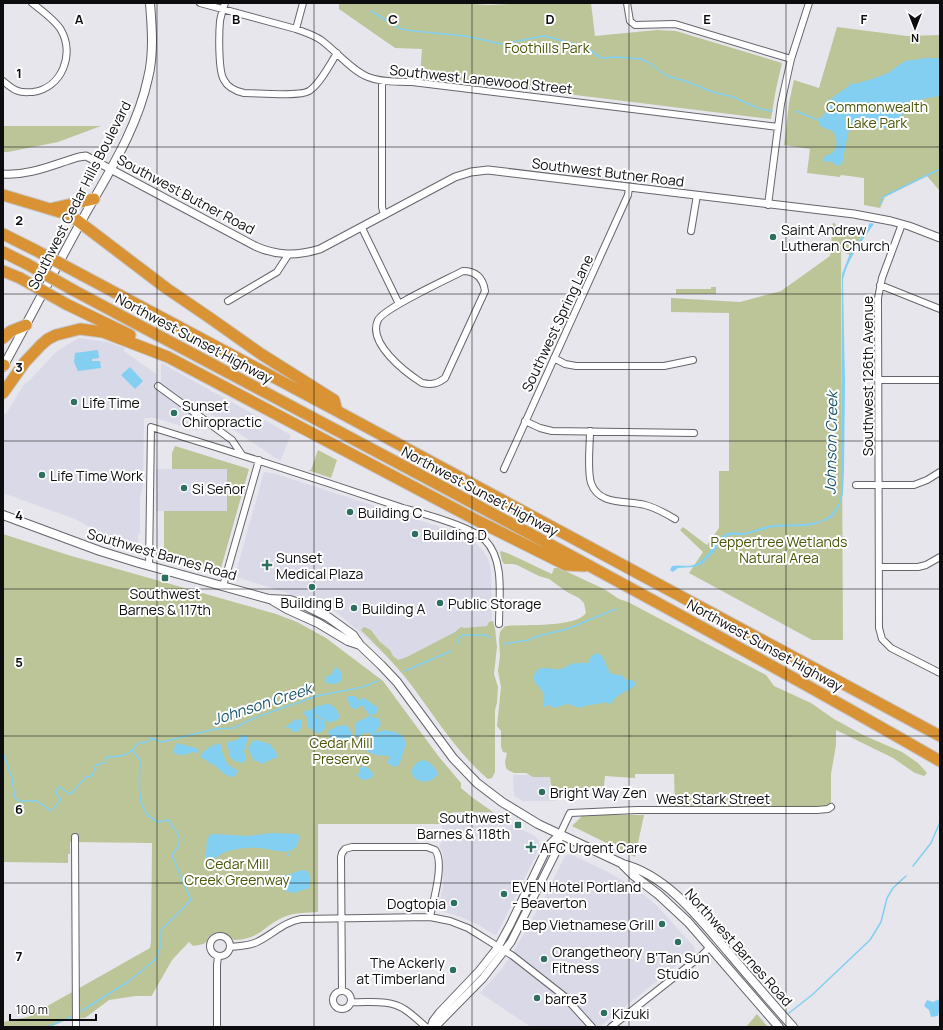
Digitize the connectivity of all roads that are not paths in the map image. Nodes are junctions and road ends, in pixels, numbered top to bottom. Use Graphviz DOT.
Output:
graph roads {
  1 [pos="32,3"];
  2 [pos="150,3"];
  3 [pos="200,3"];
  4 [pos="303,3"];
  5 [pos="627,3"];
  6 [pos="809,3"];
  7 [pos="224,6"];
  8 [pos="296,29"];
  9 [pos="337,53"];
  10 [pos="791,59"];
  11 [pos="3,81"];
  12 [pos="382,81"];
  13 [pos="778,127"];
  14 [pos="111,168"];
  15 [pos="3,174"];
  16 [pos="629,188"];
  17 [pos="3,195"];
  18 [pos="697,195"];
  19 [pos="94,199"];
  20 [pos="768,204"];
  21 [pos="50,209"];
  22 [pos="384,215"];
  23 [pos="81,222"];
  24 [pos="902,224"];
  25 [pos="362,228"];
  26 [pos="691,231"];
  27 [pos="3,234"];
  28 [pos="940,238"];
  29 [pos="3,252"];
  30 [pos="288,255"];
  31 [pos="3,271"];
  32 [pos="880,285"];
  33 [pos="228,301"];
  34 [pos="399,304"];
  35 [pos="940,309"];
  36 [pos="26,325"];
  37 [pos="3,338"];
  38 [pos="168,357"];
  39 [pos="554,358"];
  40 [pos="693,360"];
  41 [pos="3,366"];
  42 [pos="878,380"];
  43 [pos="940,380"];
  44 [pos="158,386"];
  45 [pos="3,393"];
  46 [pos="337,411"];
  47 [pos="525,421"];
  48 [pos="590,432"];
  49 [pos="694,433"];
  50 [pos="242,455"];
  51 [pos="259,460"];
  52 [pos="504,468"];
  53 [pos="940,472"];
  54 [pos="879,484"];
  55 [pos="856,485"];
  56 [pos="3,515"];
  57 [pos="675,519"];
  58 [pos="940,557"];
  59 [pos="149,566"];
  60 [pos="588,566"];
  61 [pos="879,567"];
  62 [pos="224,586"];
  63 [pos="269,599"];
  64 [pos="328,617"];
  65 [pos="318,623"];
  66 [pos="499,624"];
  67 [pos="360,645"];
  68 [pos="940,673"];
  69 [pos="940,736"];
  70 [pos="940,761"];
  71 [pos="831,807"];
  72 [pos="560,834"];
  73 [pos="75,836"];
  74 [pos="623,864"];
  75 [pos="430,917"];
  76 [pos="342,918"];
  77 [pos="230,947"];
  78 [pos="498,947"];
  79 [pos="710,947"];
  80 [pos="505,951"];
  81 [pos="218,956"];
  82 [pos="342,991"];
  83 [pos="351,1002"];
  84 [pos="76,1027"];
  85 [pos="216,1027"];
  86 [pos="426,1027"];
  87 [pos="431,1027"];
  88 [pos="435,1027"];
  89 [pos="592,1027"];
  90 [pos="611,1027"];
  91 [pos="779,1027"];
  92 [pos="793,1027"];
  1 -- 11 [label="street"];
  2 -- 14 [label="main road, Southwest Cedar Hills Boulevard"];
  3 -- 7 [label="street, Southwest Lanewood Street"];
  4 -- 8 [label="street"];
  5 -- 10 [label="street"];
  6 -- 10 [label="street"];
  7 -- 8 [label="street, Southwest Lanewood Street"];
  7 -- 9 [label="street"];
  8 -- 9 [label="street, Southwest Lanewood Street"];
  9 -- 12 [label="street, Southwest Lanewood Street"];
  10 -- 13 [label="street"];
  12 -- 13 [label="street, Southwest Lanewood Street"];
  12 -- 22 [label="street"];
  13 -- 20 [label="street"];
  14 -- 15 [label="street, Southwest Butner Road"];
  14 -- 19 [label="main road, Southwest Cedar Hills Boulevard"];
  14 -- 30 [label="street, Southwest Butner Road"];
  16 -- 18 [label="street, Southwest Butner Road"];
  16 -- 22 [label="street, Southwest Butner Road"];
  16 -- 39 [label="street, Southwest Spring Lane"];
  17 -- 21 [label="highway"];
  18 -- 20 [label="street, Southwest Butner Road"];
  18 -- 26 [label="street"];
  19 -- 21 [label="highway"];
  19 -- 23 [label="main road, Southwest Cedar Hills Boulevard"];
  20 -- 24 [label="street, Southwest Butner Road"];
  21 -- 23 [label="highway"];
  22 -- 25 [label="street, Southwest Butner Road"];
  23 -- 36 [label="main road, Southwest Cedar Hills Boulevard"];
  23 -- 46 [label="highway"];
  24 -- 28 [label="street, Southwest Butner Road"];
  24 -- 32 [label="street, Southwest 126th Avenue"];
  25 -- 30 [label="street, Southwest Butner Road"];
  25 -- 34 [label="street"];
  27 -- 46 [label="highway, Northwest Sunset Highway, bridge"];
  29 -- 60 [label="highway, Northwest Sunset Highway, bridge"];
  30 -- 33 [label="street"];
  31 -- 38 [label="highway, bridge"];
  32 -- 35 [label="street"];
  32 -- 42 [label="street, Southwest 126th Avenue"];
  34 -- 34 [label="street"];
  36 -- 37 [label="highway"];
  36 -- 41 [label="main road, Southwest Cedar Hills Boulevard"];
  38 -- 45 [label="highway"];
  38 -- 60 [label="highway"];
  39 -- 40 [label="street"];
  39 -- 47 [label="street, Southwest Spring Lane"];
  42 -- 43 [label="street"];
  42 -- 54 [label="street, Southwest 126th Avenue"];
  44 -- 50 [label="street"];
  46 -- 69 [label="highway, Northwest Sunset Highway"];
  47 -- 48 [label="street"];
  47 -- 52 [label="street, Southwest Spring Lane"];
  48 -- 49 [label="street"];
  48 -- 57 [label="street"];
  50 -- 51 [label="street"];
  50 -- 59 [label="street"];
  51 -- 62 [label="street"];
  51 -- 66 [label="street"];
  53 -- 54 [label="street"];
  54 -- 55 [label="street"];
  54 -- 61 [label="street, Southwest 126th Avenue"];
  56 -- 59 [label="main road, Southwest Barnes Road"];
  58 -- 61 [label="street"];
  59 -- 62 [label="main road, Southwest Barnes Road"];
  60 -- 70 [label="highway, Northwest Sunset Highway"];
  61 -- 68 [label="street, Southwest 126th Avenue"];
  62 -- 63 [label="main road, Southwest Barnes Road"];
  63 -- 64 [label="main road, Southwest Barnes Road"];
  63 -- 65 [label="main road, Southwest Barnes Road"];
  64 -- 65 [label="main road"];
  64 -- 67 [label="main road, Southwest Barnes Road"];
  65 -- 67 [label="main road, Southwest Barnes Road"];
  67 -- 72 [label="main road, Southwest Barnes Road"];
  71 -- 72 [label="street, West Stark Street"];
  72 -- 74 [label="main road, Northwest Barnes Road"];
  72 -- 78 [label="street"];
  72 -- 80 [label="street"];
  73 -- 84 [label="street"];
  74 -- 79 [label="main road, Northwest Barnes Road"];
  74 -- 92 [label="main road, Northwest Barnes Road"];
  75 -- 76 [label="street"];
  75 -- 76 [label="street"];
  75 -- 78 [label="street"];
  76 -- 77 [label="street"];
  76 -- 82 [label="street"];
  77 -- 81 [label="street"];
  77 -- 81 [label="street"];
  78 -- 80 [label="street"];
  78 -- 87 [label="street"];
  79 -- 90 [label="street"];
  79 -- 91 [label="main road, Northwest Barnes Road"];
  80 -- 88 [label="street"];
  80 -- 89 [label="street"];
  81 -- 85 [label="street"];
  82 -- 83 [label="street"];
  82 -- 83 [label="street"];
  83 -- 86 [label="street"];
}
